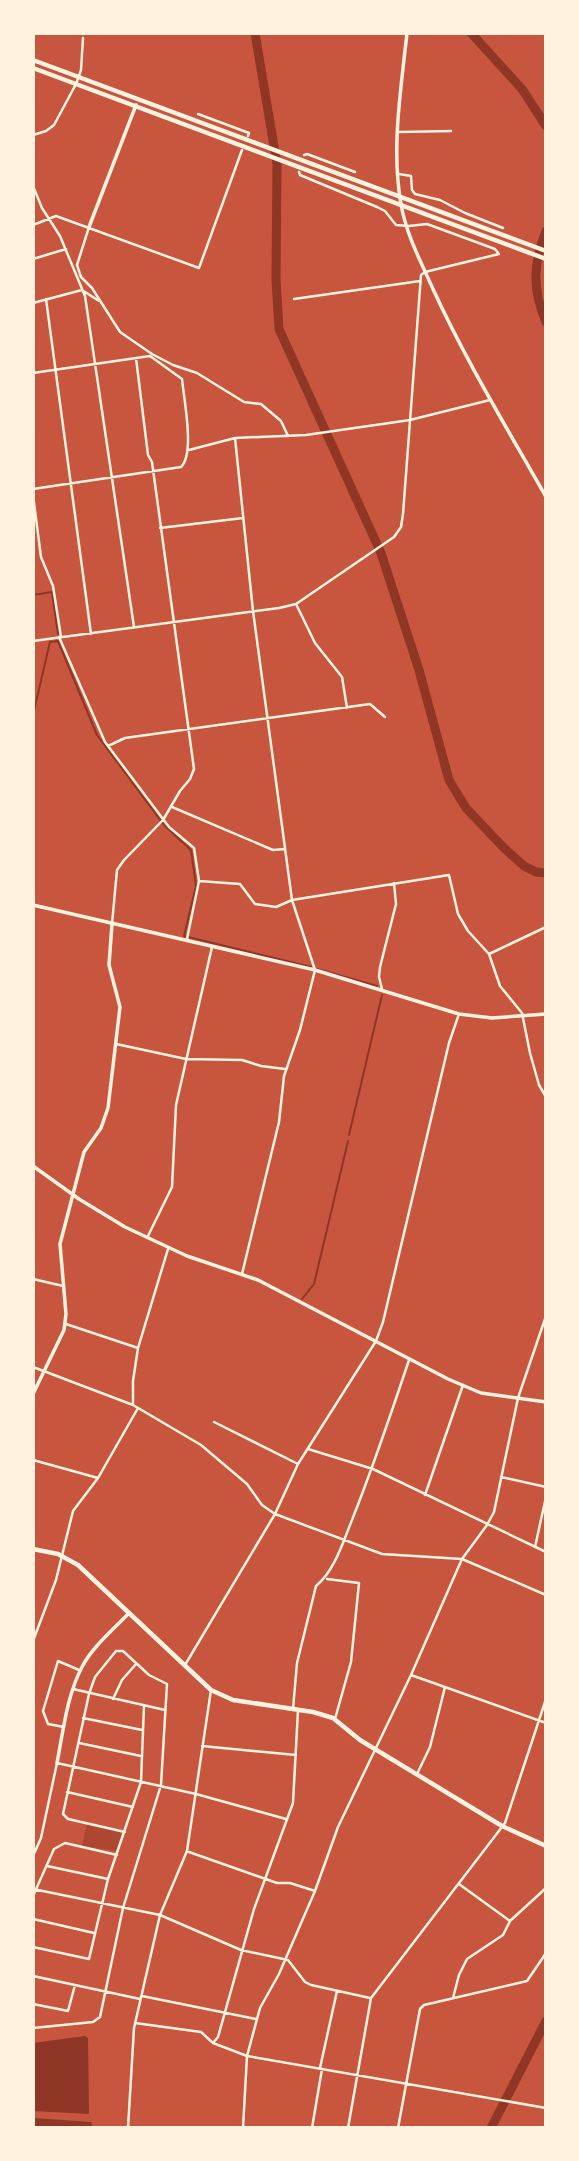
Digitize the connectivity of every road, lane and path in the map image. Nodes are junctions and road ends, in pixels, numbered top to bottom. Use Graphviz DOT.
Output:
graph roads {
  1 [pos="407,33"];
  2 [pos="83,38"];
  3 [pos="33,60"];
  4 [pos="33,68"];
  5 [pos="80,77"];
  6 [pos="76,84"];
  7 [pos="136,105"];
  8 [pos="198,114"];
  9 [pos="451,131"];
  10 [pos="398,132"];
  11 [pos="33,135"];
  12 [pos="248,136"];
  13 [pos="242,150"];
  14 [pos="304,155"];
  15 [pos="299,172"];
  16 [pos="355,172"];
  17 [pos="399,174"];
  18 [pos="33,186"];
  19 [pos="400,197"];
  20 [pos="401,206"];
  21 [pos="49,219"];
  22 [pos="33,225"];
  23 [pos="407,226"];
  24 [pos="89,227"];
  25 [pos="503,228"];
  26 [pos="66,249"];
  27 [pos="546,251"];
  28 [pos="33,259"];
  29 [pos="546,259"];
  30 [pos="425,272"];
  31 [pos="420,281"];
  32 [pos="82,290"];
  33 [pos="46,299"];
  34 [pos="294,299"];
  35 [pos="33,303"];
  36 [pos="102,303"];
  37 [pos="151,355"];
  38 [pos="136,358"];
  39 [pos="95,365"];
  40 [pos="55,370"];
  41 [pos="33,373"];
  42 [pos="490,400"];
  43 [pos="410,420"];
  44 [pos="288,436"];
  45 [pos="235,438"];
  46 [pos="189,450"];
  47 [pos="153,472"];
  48 [pos="111,477"];
  49 [pos="71,483"];
  50 [pos="33,489"];
  51 [pos="33,495"];
  52 [pos="546,496"];
  53 [pos="243,518"];
  54 [pos="160,528"];
  55 [pos="296,604"];
  56 [pos="253,611"];
  57 [pos="173,622"];
  58 [pos="134,628"];
  59 [pos="92,634"];
  60 [pos="60,637"];
  61 [pos="33,641"];
  62 [pos="347,708"];
  63 [pos="385,717"];
  64 [pos="267,718"];
  65 [pos="188,729"];
  66 [pos="108,746"];
  67 [pos="172,807"];
  68 [pos="163,820"];
  69 [pos="284,849"];
  70 [pos="199,881"];
  71 [pos="394,883"];
  72 [pos="292,900"];
  73 [pos="33,905"];
  74 [pos="112,924"];
  75 [pos="546,927"];
  76 [pos="186,941"];
  77 [pos="212,947"];
  78 [pos="489,954"];
  79 [pos="315,970"];
  80 [pos="382,991"];
  81 [pos="459,1014"];
  82 [pos="546,1014"];
  83 [pos="523,1016"];
  84 [pos="116,1044"];
  85 [pos="186,1059"];
  86 [pos="286,1069"];
  87 [pos="546,1097"];
  88 [pos="33,1166"];
  89 [pos="73,1195"];
  90 [pos="147,1238"];
  91 [pos="168,1248"];
  92 [pos="242,1274"];
  93 [pos="33,1279"];
  94 [pos="63,1286"];
  95 [pos="546,1316"];
  96 [pos="66,1324"];
  97 [pos="376,1341"];
  98 [pos="138,1348"];
  99 [pos="410,1359"];
  100 [pos="33,1367"];
  101 [pos="44,1370"];
  102 [pos="463,1385"];
  103 [pos="33,1394"];
  104 [pos="518,1398"];
  105 [pos="546,1402"];
  106 [pos="133,1405"];
  107 [pos="138,1408"];
  108 [pos="214,1422"];
  109 [pos="308,1449"];
  110 [pos="33,1460"];
  111 [pos="298,1464"];
  112 [pos="373,1469"];
  113 [pos="501,1477"];
  114 [pos="98,1478"];
  115 [pos="546,1487"];
  116 [pos="425,1495"];
  117 [pos="546,1497"];
  118 [pos="275,1514"];
  119 [pos="487,1525"];
  120 [pos="344,1541"];
  121 [pos="535,1547"];
  122 [pos="33,1549"];
  123 [pos="546,1552"];
  124 [pos="63,1556"];
  125 [pos="462,1559"];
  126 [pos="325,1578"];
  127 [pos="546,1595"];
  128 [pos="129,1613"];
  129 [pos="33,1625"];
  130 [pos="38,1627"];
  131 [pos="33,1641"];
  132 [pos="136,1664"];
  133 [pos="185,1666"];
  134 [pos="81,1670"];
  135 [pos="411,1675"];
  136 [pos="445,1687"];
  137 [pos="73,1689"];
  138 [pos="211,1690"];
  139 [pos="89,1694"];
  140 [pos="113,1699"];
  141 [pos="546,1699"];
  142 [pos="144,1706"];
  143 [pos="295,1709"];
  144 [pos="165,1710"];
  145 [pos="83,1718"];
  146 [pos="335,1719"];
  147 [pos="539,1721"];
  148 [pos="546,1723"];
  149 [pos="64,1727"];
  150 [pos="142,1730"];
  151 [pos="79,1742"];
  152 [pos="202,1746"];
  153 [pos="375,1749"];
  154 [pos="296,1755"];
  155 [pos="141,1756"];
  156 [pos="57,1763"];
  157 [pos="73,1768"];
  158 [pos="417,1774"];
  159 [pos="141,1782"];
  160 [pos="161,1786"];
  161 [pos="68,1792"];
  162 [pos="197,1794"];
  163 [pos="133,1807"];
  164 [pos="286,1819"];
  165 [pos="502,1826"];
  166 [pos="125,1832"];
  167 [pos="546,1846"];
  168 [pos="187,1851"];
  169 [pos="117,1855"];
  170 [pos="33,1856"];
  171 [pos="47,1866"];
  172 [pos="266,1878"];
  173 [pos="108,1880"];
  174 [pos="458,1883"];
  175 [pos="546,1888"];
  176 [pos="35,1889"];
  177 [pos="315,1891"];
  178 [pos="33,1896"];
  179 [pos="102,1903"];
  180 [pos="123,1908"];
  181 [pos="160,1915"];
  182 [pos="33,1919"];
  183 [pos="510,1921"];
  184 [pos="94,1933"];
  185 [pos="33,1947"];
  186 [pos="241,1950"];
  187 [pos="546,1953"];
  188 [pos="285,1959"];
  189 [pos="33,1976"];
  190 [pos="75,1985"];
  191 [pos="337,1991"];
  192 [pos="105,1992"];
  193 [pos="141,1998"];
  194 [pos="371,1998"];
  195 [pos="453,1998"];
  196 [pos="33,2004"];
  197 [pos="225,2013"];
  198 [pos="256,2019"];
  199 [pos="135,2023"];
  200 [pos="33,2028"];
  201 [pos="213,2043"];
  202 [pos="247,2056"];
  203 [pos="321,2069"];
  204 [pos="358,2075"];
  205 [pos="407,2084"];
  206 [pos="546,2108"];
  207 [pos="128,2128"];
  208 [pos="243,2128"];
  209 [pos="312,2128"];
  210 [pos="348,2128"];
  211 [pos="398,2128"];
  1 -- 10 [label="street"];
  2 -- 5 [label="street"];
  3 -- 5 [label="main road"];
  4 -- 6 [label="main road"];
  5 -- 6 [label="street"];
  5 -- 19 [label="main road"];
  6 -- 7 [label="main road"];
  6 -- 11 [label="street"];
  7 -- 20 [label="main road"];
  7 -- 24 [label="street"];
  8 -- 12 [label="street"];
  9 -- 10 [label="street"];
  10 -- 17 [label="street"];
  13 -- 24 [label="street"];
  14 -- 16 [label="street"];
  15 -- 23 [label="street"];
  17 -- 19 [label="street"];
  17 -- 25 [label="street"];
  18 -- 21 [label="street"];
  19 -- 20 [label="street"];
  19 -- 27 [label="main road"];
  20 -- 23 [label="street"];
  20 -- 29 [label="main road"];
  21 -- 22 [label="street"];
  21 -- 24 [label="street"];
  21 -- 26 [label="street"];
  23 -- 30 [label="street"];
  23 -- 30 [label="street"];
  24 -- 36 [label="street"];
  26 -- 28 [label="street"];
  26 -- 32 [label="street"];
  30 -- 31 [label="street"];
  30 -- 42 [label="street"];
  31 -- 34 [label="street"];
  31 -- 43 [label="street"];
  32 -- 33 [label="street"];
  32 -- 36 [label="street"];
  32 -- 39 [label="street"];
  33 -- 35 [label="street"];
  33 -- 40 [label="street"];
  36 -- 37 [label="street"];
  37 -- 38 [label="street"];
  37 -- 44 [label="street"];
  37 -- 46 [label="street"];
  38 -- 39 [label="street"];
  38 -- 47 [label="street"];
  39 -- 40 [label="street"];
  39 -- 48 [label="street"];
  40 -- 41 [label="street"];
  40 -- 49 [label="street"];
  42 -- 43 [label="street"];
  42 -- 52 [label="street"];
  43 -- 44 [label="street"];
  43 -- 55 [label="street"];
  44 -- 45 [label="street"];
  45 -- 46 [label="street"];
  45 -- 53 [label="street"];
  46 -- 47 [label="street"];
  47 -- 48 [label="street"];
  47 -- 54 [label="street"];
  48 -- 49 [label="street"];
  48 -- 58 [label="street"];
  49 -- 50 [label="street"];
  49 -- 59 [label="street"];
  51 -- 60 [label="street"];
  53 -- 54 [label="street"];
  53 -- 56 [label="street"];
  54 -- 57 [label="street"];
  55 -- 56 [label="street"];
  55 -- 62 [label="street"];
  56 -- 57 [label="street"];
  56 -- 64 [label="street"];
  57 -- 58 [label="street"];
  57 -- 65 [label="street"];
  58 -- 59 [label="street"];
  59 -- 60 [label="street"];
  60 -- 61 [label="street"];
  60 -- 66 [label="street"];
  62 -- 63 [label="street"];
  62 -- 64 [label="street"];
  64 -- 65 [label="street"];
  64 -- 69 [label="street"];
  65 -- 66 [label="street"];
  65 -- 67 [label="street"];
  66 -- 68 [label="street"];
  67 -- 68 [label="street"];
  67 -- 69 [label="street"];
  68 -- 70 [label="street"];
  68 -- 74 [label="street"];
  69 -- 72 [label="street"];
  70 -- 72 [label="street"];
  70 -- 76 [label="street"];
  71 -- 72 [label="street"];
  71 -- 78 [label="street"];
  71 -- 80 [label="street"];
  72 -- 79 [label="street"];
  73 -- 74 [label="street"];
  74 -- 76 [label="street"];
  74 -- 84 [label="street"];
  75 -- 78 [label="street"];
  76 -- 77 [label="street"];
  77 -- 79 [label="street"];
  77 -- 85 [label="street"];
  78 -- 83 [label="street"];
  79 -- 80 [label="street"];
  79 -- 86 [label="street"];
  80 -- 81 [label="street"];
  81 -- 83 [label="street"];
  81 -- 97 [label="street"];
  82 -- 83 [label="street"];
  83 -- 87 [label="street"];
  84 -- 85 [label="street"];
  84 -- 89 [label="street"];
  85 -- 86 [label="street"];
  85 -- 90 [label="street"];
  86 -- 92 [label="street"];
  88 -- 89 [label="street"];
  89 -- 90 [label="street"];
  89 -- 94 [label="street"];
  90 -- 91 [label="street"];
  91 -- 92 [label="street"];
  91 -- 98 [label="street"];
  92 -- 97 [label="street"];
  93 -- 94 [label="street"];
  94 -- 96 [label="street"];
  95 -- 104 [label="street"];
  96 -- 98 [label="street"];
  96 -- 101 [label="street"];
  97 -- 99 [label="street"];
  97 -- 109 [label="street"];
  98 -- 106 [label="street"];
  99 -- 102 [label="street"];
  99 -- 112 [label="street"];
  100 -- 101 [label="street"];
  101 -- 103 [label="street"];
  101 -- 106 [label="street"];
  102 -- 104 [label="street"];
  102 -- 116 [label="street"];
  104 -- 105 [label="street"];
  104 -- 113 [label="street"];
  106 -- 107 [label="street"];
  107 -- 114 [label="street"];
  107 -- 118 [label="street"];
  108 -- 111 [label="street"];
  109 -- 111 [label="street"];
  109 -- 112 [label="street"];
  110 -- 114 [label="street"];
  111 -- 118 [label="street"];
  112 -- 116 [label="street"];
  112 -- 120 [label="street"];
  113 -- 115 [label="street"];
  113 -- 119 [label="street"];
  114 -- 124 [label="street"];
  116 -- 119 [label="street"];
  117 -- 121 [label="street"];
  118 -- 120 [label="street"];
  118 -- 133 [label="street"];
  119 -- 121 [label="street"];
  119 -- 125 [label="street"];
  120 -- 125 [label="street"];
  120 -- 126 [label="street"];
  121 -- 123 [label="street"];
  122 -- 124 [label="main road"];
  124 -- 128 [label="main road"];
  124 -- 130 [label="street"];
  125 -- 127 [label="street"];
  125 -- 135 [label="street"];
  126 -- 143 [label="street"];
  126 -- 146 [label="street"];
  128 -- 133 [label="main road"];
  128 -- 134 [label="street"];
  129 -- 130 [label="street"];
  130 -- 131 [label="street"];
  132 -- 139 [label="street"];
  132 -- 140 [label="street"];
  132 -- 144 [label="street"];
  133 -- 138 [label="main road"];
  134 -- 137 [label="street"];
  134 -- 149 [label="street"];
  135 -- 136 [label="street"];
  135 -- 153 [label="street"];
  136 -- 147 [label="street"];
  136 -- 158 [label="street"];
  137 -- 139 [label="street"];
  137 -- 149 [label="street"];
  138 -- 143 [label="main road"];
  138 -- 152 [label="street"];
  139 -- 140 [label="street"];
  139 -- 145 [label="street"];
  140 -- 142 [label="street"];
  141 -- 147 [label="street"];
  142 -- 144 [label="street"];
  142 -- 150 [label="street"];
  143 -- 146 [label="main road"];
  143 -- 154 [label="street"];
  144 -- 160 [label="street"];
  145 -- 150 [label="street"];
  145 -- 151 [label="street"];
  146 -- 153 [label="main road"];
  147 -- 148 [label="street"];
  147 -- 165 [label="street"];
  149 -- 156 [label="street"];
  150 -- 155 [label="street"];
  151 -- 155 [label="street"];
  151 -- 157 [label="street"];
  152 -- 154 [label="street"];
  152 -- 162 [label="street"];
  153 -- 158 [label="main road"];
  153 -- 177 [label="street"];
  154 -- 164 [label="street"];
  155 -- 159 [label="street"];
  156 -- 157 [label="street"];
  156 -- 170 [label="street"];
  157 -- 159 [label="street"];
  157 -- 161 [label="street"];
  158 -- 165 [label="main road"];
  159 -- 160 [label="street"];
  159 -- 163 [label="street"];
  160 -- 162 [label="street"];
  160 -- 180 [label="street"];
  161 -- 163 [label="street"];
  161 -- 166 [label="street"];
  162 -- 164 [label="street"];
  162 -- 168 [label="street"];
  163 -- 166 [label="street"];
  164 -- 172 [label="street"];
  165 -- 167 [label="main road"];
  165 -- 174 [label="street"];
  166 -- 169 [label="street"];
  168 -- 172 [label="street"];
  168 -- 181 [label="street"];
  169 -- 171 [label="street"];
  169 -- 173 [label="street"];
  171 -- 173 [label="street"];
  171 -- 176 [label="street"];
  172 -- 177 [label="street"];
  172 -- 186 [label="street"];
  173 -- 179 [label="street"];
  174 -- 183 [label="street"];
  174 -- 194 [label="street"];
  175 -- 183 [label="street"];
  176 -- 178 [label="street"];
  176 -- 179 [label="street"];
  177 -- 188 [label="street"];
  179 -- 180 [label="street"];
  179 -- 184 [label="street"];
  180 -- 181 [label="street"];
  180 -- 192 [label="street"];
  181 -- 186 [label="street"];
  181 -- 193 [label="street"];
  182 -- 184 [label="street"];
  183 -- 195 [label="street"];
  184 -- 185 [label="street"];
  186 -- 188 [label="street"];
  186 -- 197 [label="street"];
  187 -- 195 [label="street"];
  188 -- 191 [label="street"];
  188 -- 198 [label="street"];
  189 -- 190 [label="street"];
  190 -- 192 [label="street"];
  190 -- 196 [label="street"];
  191 -- 194 [label="street"];
  191 -- 203 [label="street"];
  192 -- 193 [label="street"];
  192 -- 200 [label="street"];
  193 -- 197 [label="street"];
  193 -- 199 [label="street"];
  194 -- 204 [label="street"];
  195 -- 205 [label="street"];
  197 -- 198 [label="street"];
  197 -- 201 [label="street"];
  198 -- 202 [label="street"];
  199 -- 201 [label="street"];
  199 -- 207 [label="street"];
  201 -- 202 [label="street"];
  202 -- 203 [label="street"];
  202 -- 208 [label="street"];
  203 -- 204 [label="street"];
  203 -- 209 [label="street"];
  204 -- 205 [label="street"];
  204 -- 210 [label="street"];
  205 -- 206 [label="street"];
  205 -- 211 [label="street"];
}
